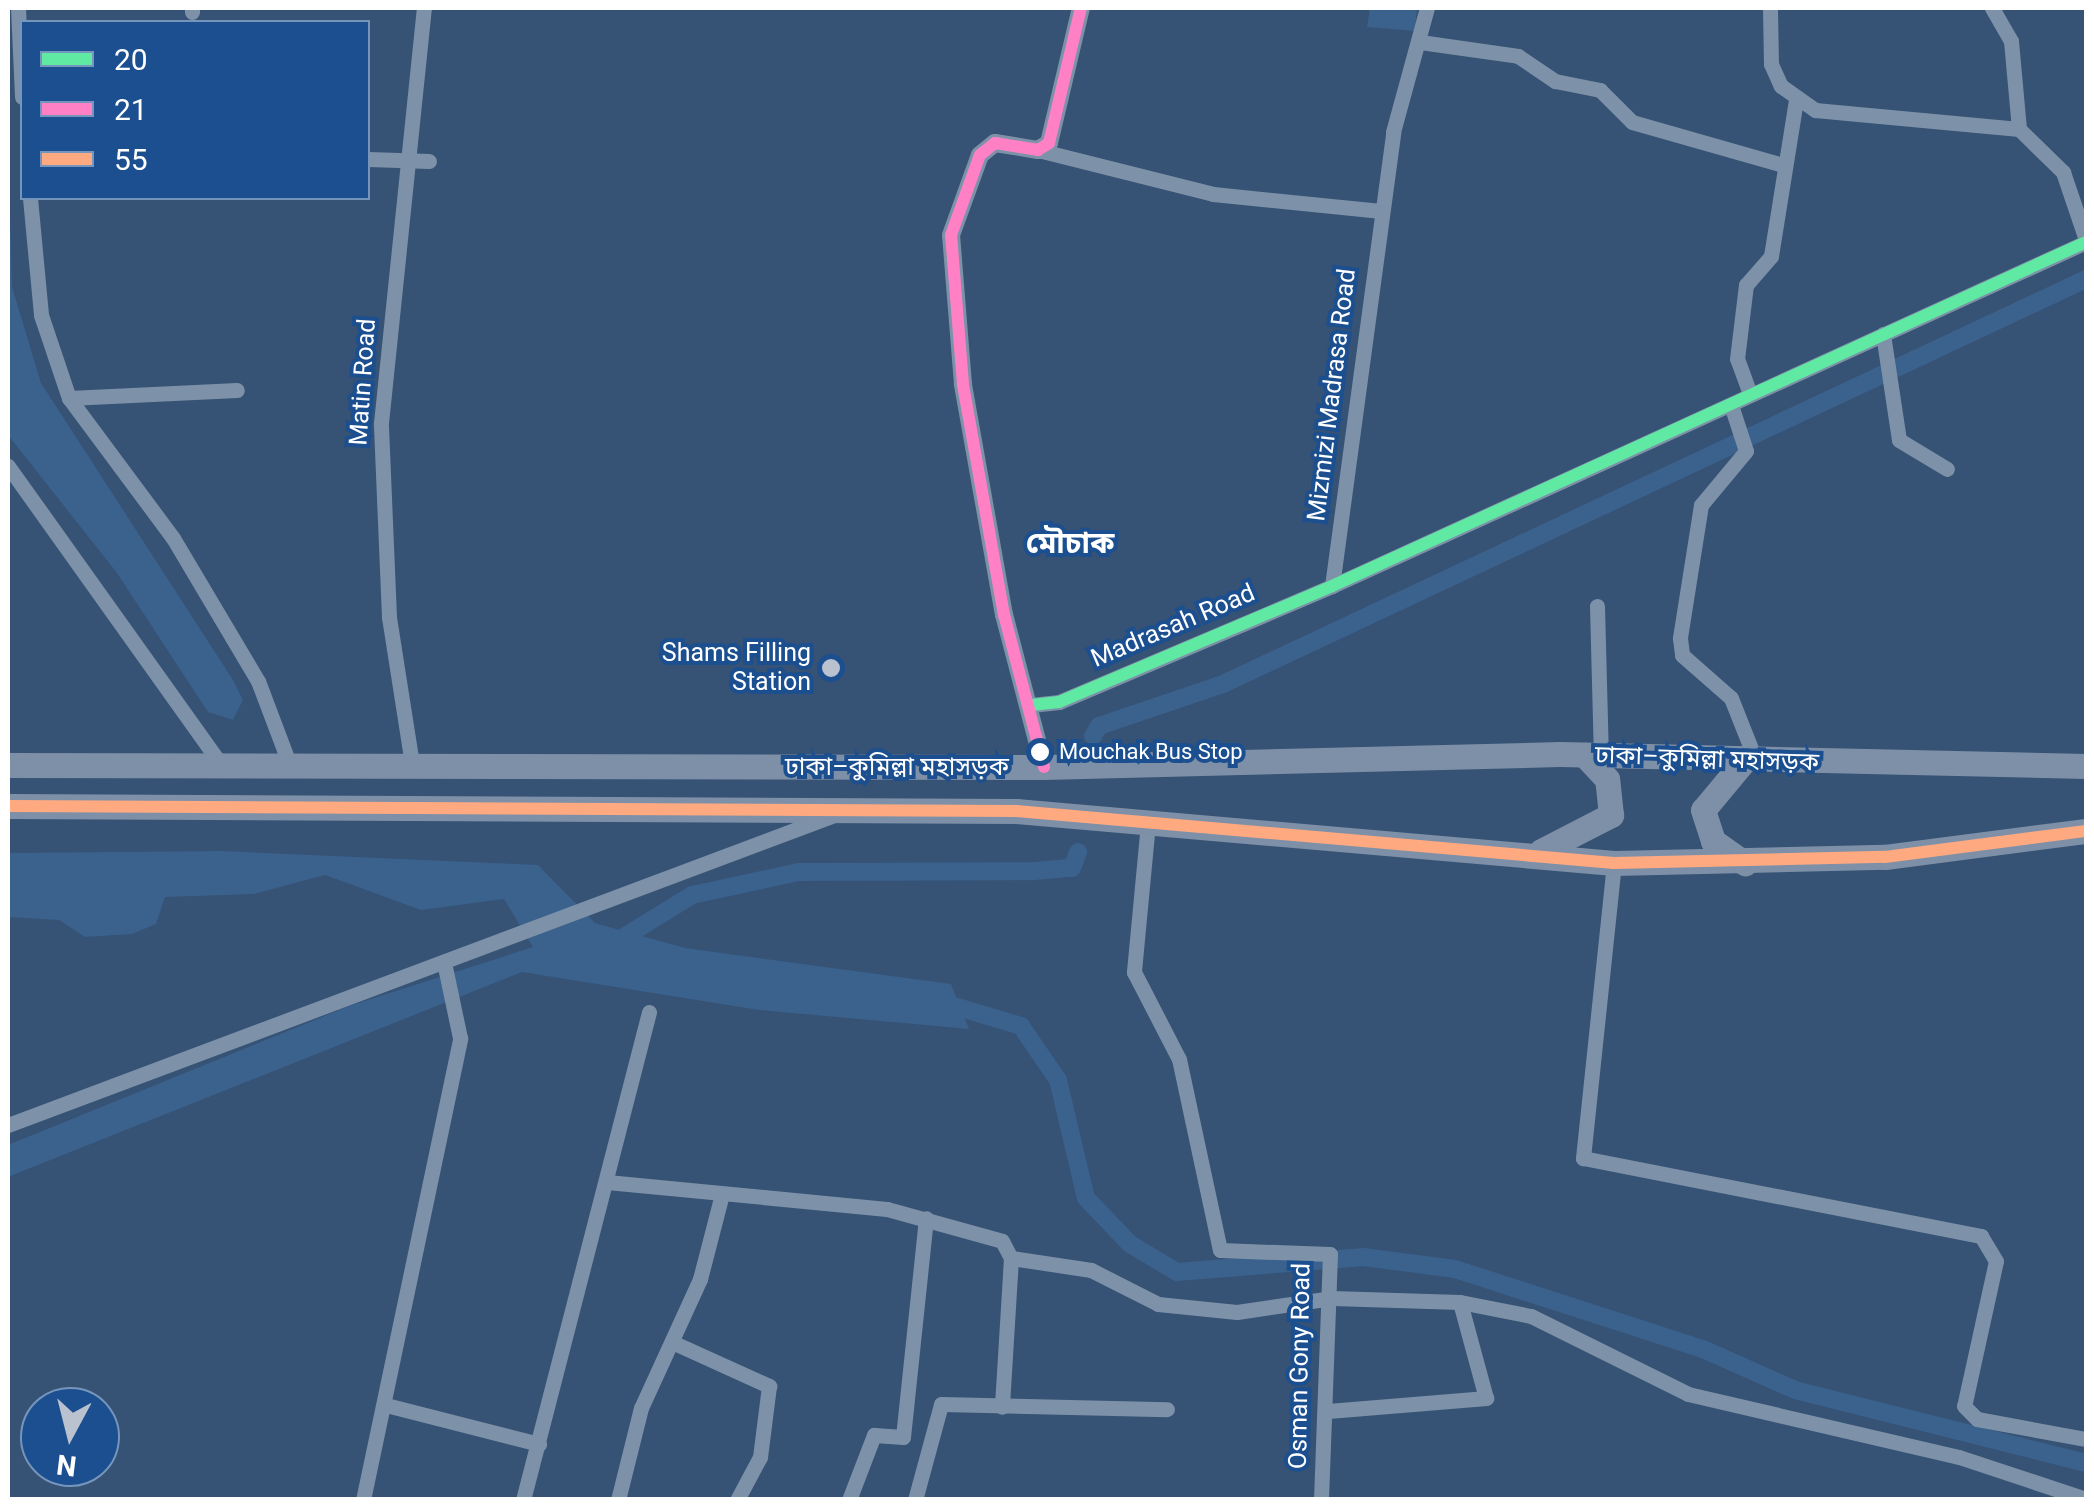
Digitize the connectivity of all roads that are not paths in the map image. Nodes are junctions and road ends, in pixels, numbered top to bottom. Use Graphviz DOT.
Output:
graph roads {
  1 [pos="18,8"];
  2 [pos="424,8"];
  3 [pos="1081,8"];
  4 [pos="1427,8"];
  5 [pos="1770,8"];
  6 [pos="1992,8"];
  7 [pos="1420,42"];
  8 [pos="20,52"];
  9 [pos="1796,100"];
  10 [pos="2019,129"];
  11 [pos="1038,150"];
  12 [pos="408,157"];
  13 [pos="370,159"];
  14 [pos="429,161"];
  15 [pos="1784,164"];
  16 [pos="30,200"];
  17 [pos="1381,211"];
  18 [pos="2086,241"];
  19 [pos="1884,334"];
  20 [pos="236,390"];
  21 [pos="1750,394"];
  22 [pos="69,398"];
  23 [pos="1731,405"];
  24 [pos="8,466"];
  25 [pos="1947,469"];
  26 [pos="1332,586"];
  27 [pos="1598,606"];
  28 [pos="1031,705"];
  29 [pos="1593,755"];
  30 [pos="1750,762"];
  31 [pos="220,763"];
  32 [pos="290,763"];
  33 [pos="412,764"];
  34 [pos="8,765"];
  35 [pos="2086,766"];
  36 [pos="1044,767"];
  37 [pos="8,806"];
  38 [pos="857,806"];
  39 [pos="1148,822"];
  40 [pos="2086,831"];
  41 [pos="1534,853"];
  42 [pos="1614,863"];
  43 [pos="1745,863"];
  44 [pos="445,966"];
  45 [pos="649,1012"];
  46 [pos="8,1124"];
  47 [pos="607,1182"];
  48 [pos="722,1194"];
  49 [pos="926,1218"];
  50 [pos="1010,1258"];
  51 [pos="1332,1296"];
  52 [pos="1460,1302"];
  53 [pos="672,1342"];
  54 [pos="386,1405"];
  55 [pos="1002,1407"];
  56 [pos="1167,1409"];
  57 [pos="1328,1412"];
  58 [pos="2086,1439"];
  59 [pos="540,1444"];
  60 [pos="363,1500"];
  61 [pos="523,1500"];
  62 [pos="618,1500"];
  63 [pos="737,1500"];
  64 [pos="849,1500"];
  65 [pos="916,1500"];
  66 [pos="1321,1500"];
  67 [pos="2086,1500"];
  1 -- 8 [label="street"];
  2 -- 12 [label="street, Matin Road"];
  3 -- 11 [label="street"];
  4 -- 7 [label="street, Mizmizi Madrasa Road"];
  5 -- 9 [label="street"];
  6 -- 10 [label="street"];
  7 -- 15 [label="street"];
  7 -- 17 [label="street, Mizmizi Madrasa Road"];
  9 -- 10 [label="street"];
  9 -- 15 [label="street"];
  10 -- 18 [label="street"];
  11 -- 17 [label="street"];
  11 -- 28 [label="street"];
  12 -- 13 [label="street"];
  12 -- 14 [label="street"];
  12 -- 33 [label="street, Matin Road"];
  15 -- 21 [label="street"];
  16 -- 22 [label="street"];
  17 -- 26 [label="street, Mizmizi Madrasa Road"];
  18 -- 19 [label="street, Madrasah Road"];
  19 -- 21 [label="street, Madrasah Road"];
  19 -- 25 [label="street"];
  20 -- 22 [label="street"];
  21 -- 23 [label="street, Madrasah Road"];
  22 -- 32 [label="street"];
  23 -- 26 [label="street, Madrasah Road"];
  23 -- 30 [label="street"];
  24 -- 31 [label="street"];
  26 -- 28 [label="street, Madrasah Road"];
  27 -- 29 [label="street"];
  28 -- 36 [label="street"];
  29 -- 30 [label="highway, ঢাকা–কুমিল্লা মহাসড়ক"];
  29 -- 36 [label="highway, ঢাকা–কুমিল্লা মহাসড়ক"];
  29 -- 41 [label="highway"];
  30 -- 35 [label="highway, ঢাকা–কুমিল্লা মহাসড়ক"];
  30 -- 43 [label="highway"];
  31 -- 32 [label="highway, ঢাকা–কুমিল্লা মহাসড়ক"];
  31 -- 34 [label="highway, ঢাকা–কুমিল্লা মহাসড়ক"];
  32 -- 33 [label="highway, ঢাকা–কুমিল্লা মহাসড়ক"];
  33 -- 36 [label="highway, ঢাকা–কুমিল্লা মহাসড়ক"];
  37 -- 38 [label="highway, ঢাকা–কুমিল্লা মহাসড়ক"];
  38 -- 39 [label="highway, ঢাকা–কুমিল্লা মহাসড়ক"];
  38 -- 44 [label="street"];
  39 -- 41 [label="highway, ঢাকা–কুমিল্লা মহাসড়ক"];
  39 -- 51 [label="street, Osman Gony Road"];
  40 -- 43 [label="highway, ঢাকা–কুমিল্লা মহাসড়ক"];
  41 -- 42 [label="highway, ঢাকা–কুমিল্লা মহাসড়ক"];
  42 -- 43 [label="highway, ঢাকা–কুমিল্লা মহাসড়ক"];
  42 -- 58 [label="street"];
  44 -- 46 [label="street"];
  44 -- 54 [label="street"];
  45 -- 47 [label="street"];
  47 -- 48 [label="street"];
  47 -- 59 [label="street"];
  48 -- 49 [label="street"];
  48 -- 53 [label="street"];
  49 -- 50 [label="street"];
  49 -- 64 [label="street"];
  50 -- 51 [label="street"];
  50 -- 55 [label="street"];
  51 -- 52 [label="street"];
  51 -- 57 [label="street, Osman Gony Road"];
  52 -- 57 [label="street"];
  52 -- 67 [label="street"];
  53 -- 62 [label="street"];
  53 -- 63 [label="street"];
  54 -- 59 [label="street"];
  54 -- 60 [label="street"];
  55 -- 56 [label="street"];
  55 -- 65 [label="street"];
  57 -- 66 [label="street, Osman Gony Road"];
  59 -- 61 [label="street"];
}
